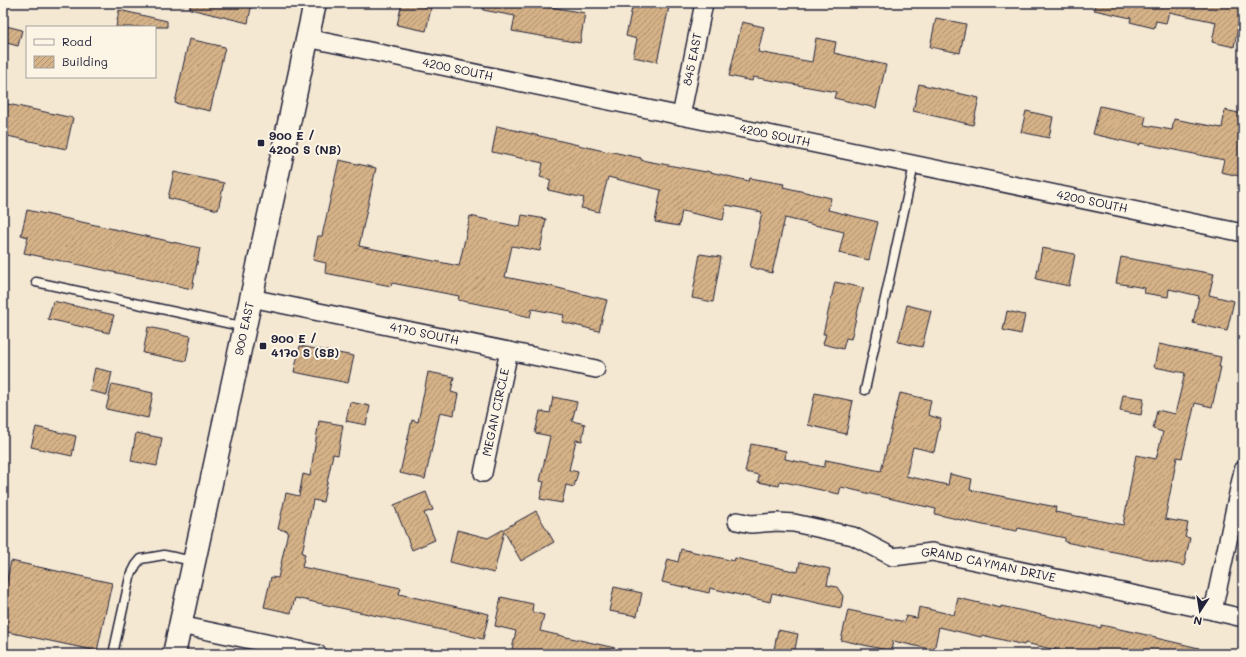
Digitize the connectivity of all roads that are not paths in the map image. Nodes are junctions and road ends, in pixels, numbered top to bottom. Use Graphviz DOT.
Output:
graph roads {
  1 [pos="315,3"];
  2 [pos="704,3"];
  3 [pos="307,38"];
  4 [pos="681,116"];
  5 [pos="914,165"];
  6 [pos="1243,233"];
  7 [pos="36,282"];
  8 [pos="251,298"];
  9 [pos="246,327"];
  10 [pos="509,351"];
  11 [pos="596,369"];
  12 [pos="865,390"];
  13 [pos="1243,470"];
  14 [pos="483,473"];
  15 [pos="737,521"];
  16 [pos="194,561"];
  17 [pos="1213,611"];
  18 [pos="1243,618"];
  19 [pos="180,625"];
  20 [pos="113,654"];
  21 [pos="174,654"];
  22 [pos="318,654"];
  1 -- 3 [label="main road, 900 EAST"];
  2 -- 4 [label="street, 845 EAST"];
  3 -- 4 [label="street, 4200 SOUTH"];
  3 -- 8 [label="main road, 900 EAST"];
  4 -- 5 [label="street, 4200 SOUTH"];
  5 -- 6 [label="street, 4200 SOUTH"];
  5 -- 12 [label="lane"];
  7 -- 9 [label="lane"];
  8 -- 9 [label="main road, 900 EAST"];
  8 -- 10 [label="street, 4170 SOUTH"];
  9 -- 16 [label="main road, 900 EAST"];
  10 -- 11 [label="street, 4170 SOUTH"];
  10 -- 14 [label="street, MEGAN CIRCLE"];
  13 -- 17 [label="street"];
  15 -- 17 [label="street, GRAND CAYMAN DRIVE"];
  16 -- 19 [label="main road, 900 EAST"];
  16 -- 20 [label="lane"];
  17 -- 18 [label="street, GRAND CAYMAN DRIVE"];
  19 -- 21 [label="main road, 900 EAST"];
  19 -- 22 [label="street"];
}
